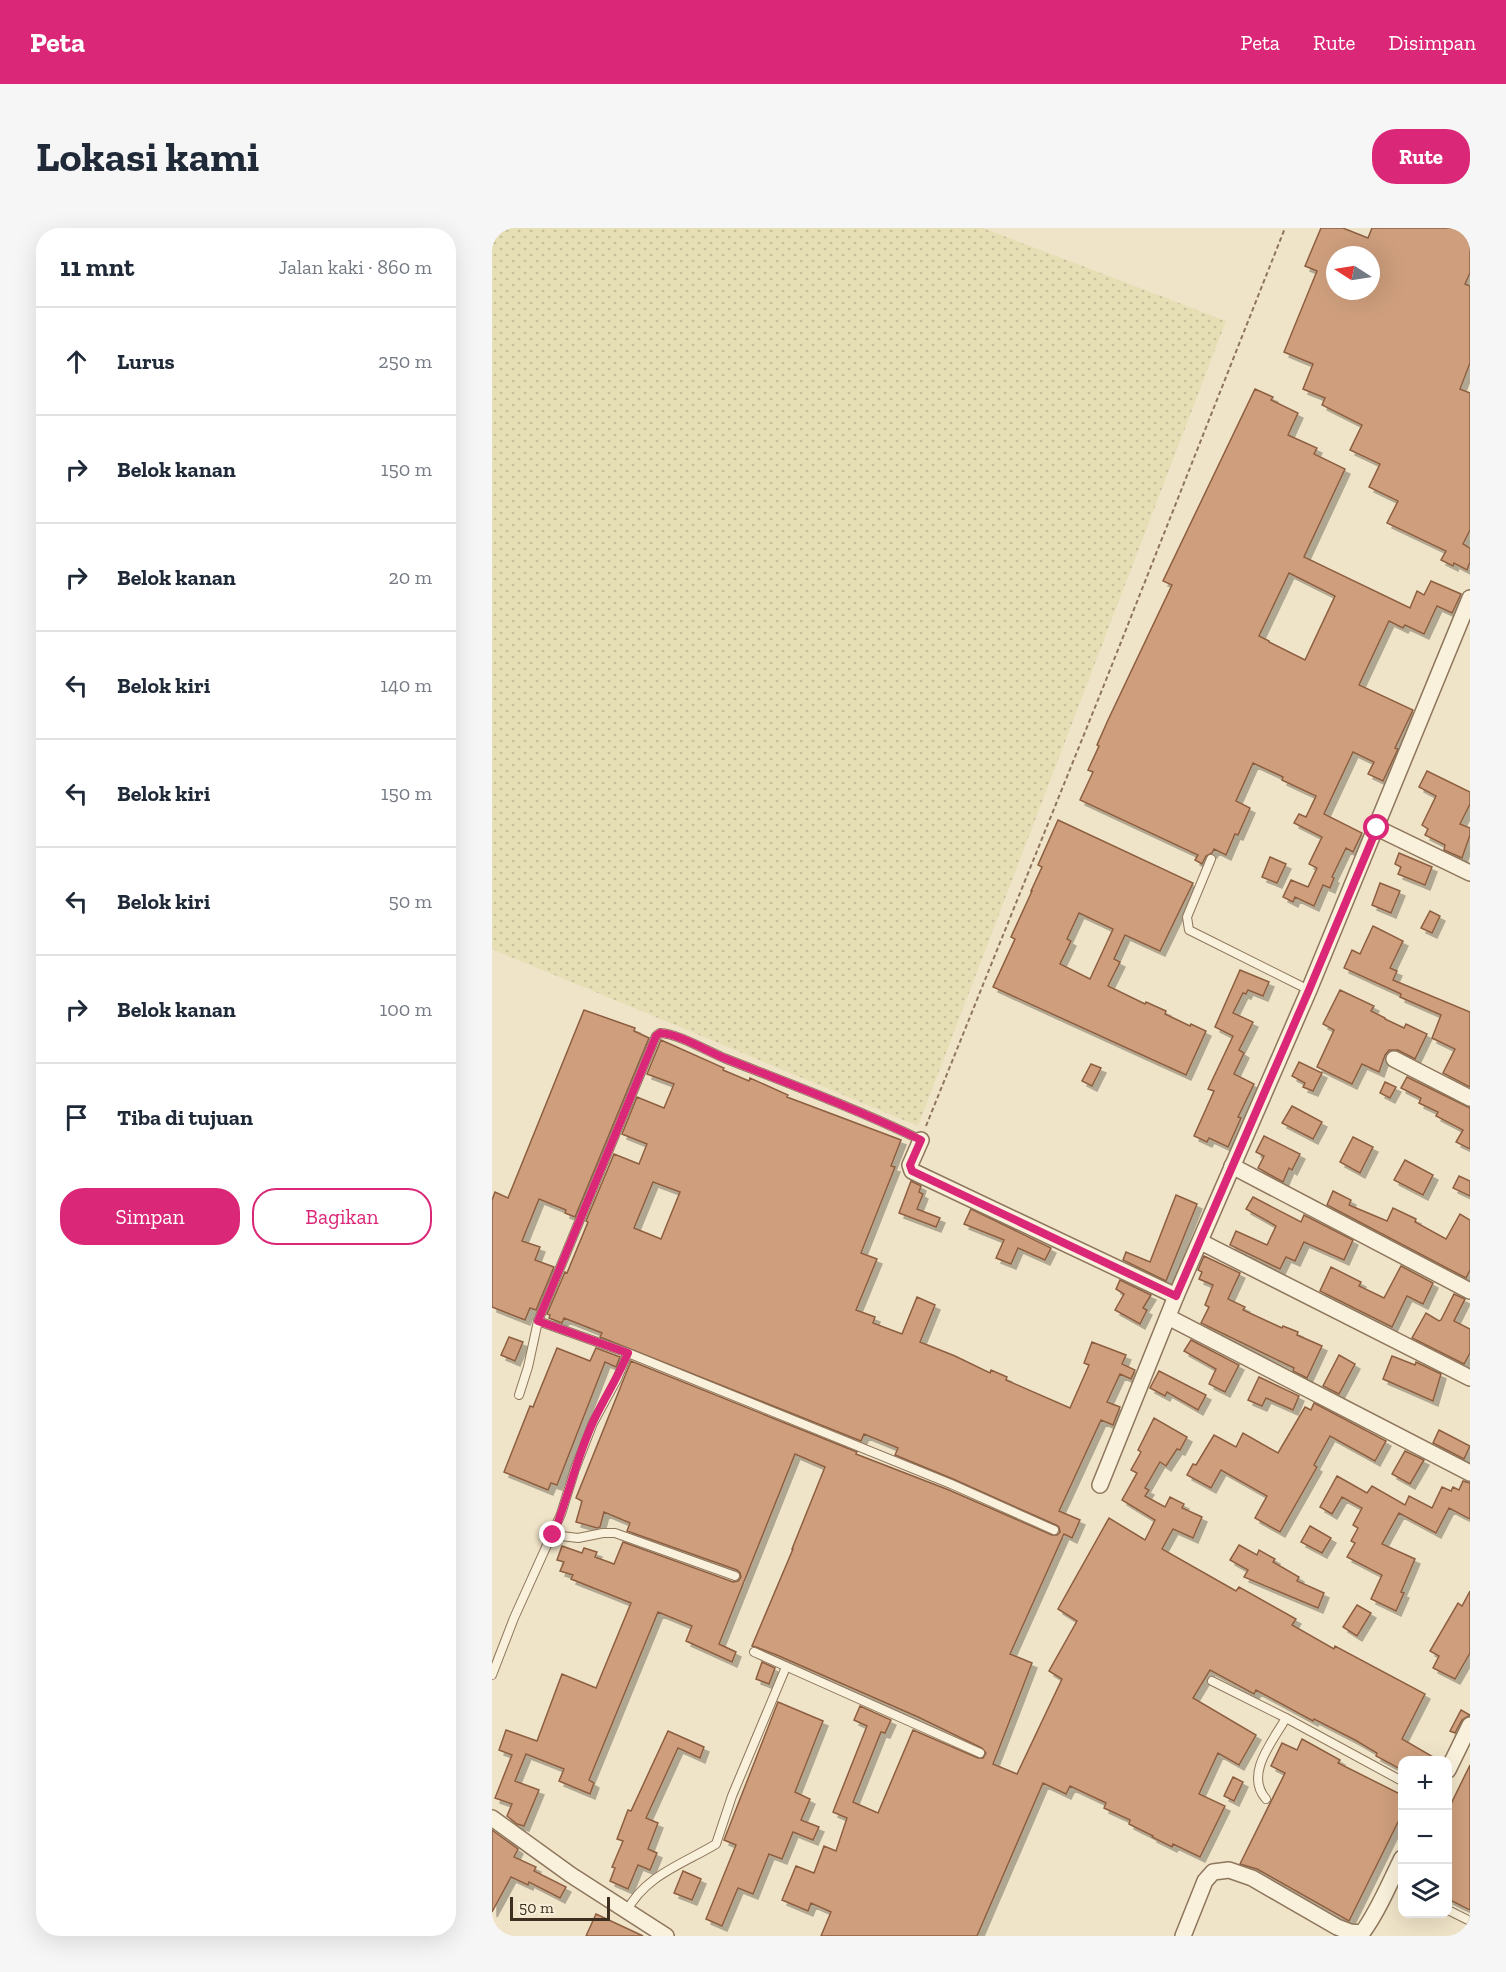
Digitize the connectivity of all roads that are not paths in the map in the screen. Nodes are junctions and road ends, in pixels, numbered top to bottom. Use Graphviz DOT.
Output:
graph roads {
  1 [pos="1470,598"];
  2 [pos="1377,828"];
  3 [pos="1211,859"];
  4 [pos="1470,873"];
  5 [pos="1309,990"];
  6 [pos="1394,1059"];
  7 [pos="1470,1098"];
  8 [pos="921,1140"];
  9 [pos="1232,1166"];
  10 [pos="1200,1242"];
  11 [pos="1470,1291"];
  12 [pos="1176,1296"];
  13 [pos="1168,1317"];
  14 [pos="538,1321"];
  15 [pos="628,1353"];
  16 [pos="1470,1378"];
  17 [pos="519,1395"];
  18 [pos="1470,1473"];
  19 [pos="1100,1485"];
  20 [pos="1054,1530"];
  21 [pos="553,1535"];
  22 [pos="735,1576"];
  23 [pos="754,1652"];
  24 [pos="786,1667"];
  25 [pos="492,1675"];
  26 [pos="1212,1681"];
  27 [pos="1286,1718"];
  28 [pos="1470,1725"];
  29 [pos="980,1753"];
  30 [pos="1452,1762"];
  31 [pos="1398,1779"];
  32 [pos="1266,1799"];
  33 [pos="492,1818"];
  34 [pos="1400,1864"];
  35 [pos="627,1911"];
  36 [pos="1452,1912"];
  37 [pos="1470,1922"];
  38 [pos="666,1936"];
  39 [pos="1183,1936"];
  1 -- 2 [label="street"];
  2 -- 4 [label="street"];
  2 -- 5 [label="street"];
  3 -- 5 [label="lane"];
  5 -- 9 [label="street"];
  6 -- 7 [label="street"];
  8 -- 12 [label="street"];
  8 -- 14 [label="lane"];
  9 -- 10 [label="street"];
  9 -- 11 [label="street"];
  10 -- 12 [label="street"];
  10 -- 16 [label="street"];
  12 -- 13 [label="street"];
  13 -- 18 [label="street"];
  13 -- 19 [label="street"];
  14 -- 15 [label="lane"];
  14 -- 17 [label="lane"];
  15 -- 20 [label="lane"];
  15 -- 21 [label="lane"];
  21 -- 22 [label="lane"];
  21 -- 25 [label="lane"];
  23 -- 24 [label="lane"];
  24 -- 29 [label="lane"];
  24 -- 35 [label="lane"];
  26 -- 27 [label="lane"];
  27 -- 31 [label="lane"];
  27 -- 32 [label="lane"];
  28 -- 30 [label="street"];
  33 -- 35 [label="street"];
  34 -- 39 [label="street"];
  35 -- 38 [label="street"];
  36 -- 37 [label="lane"];
}
